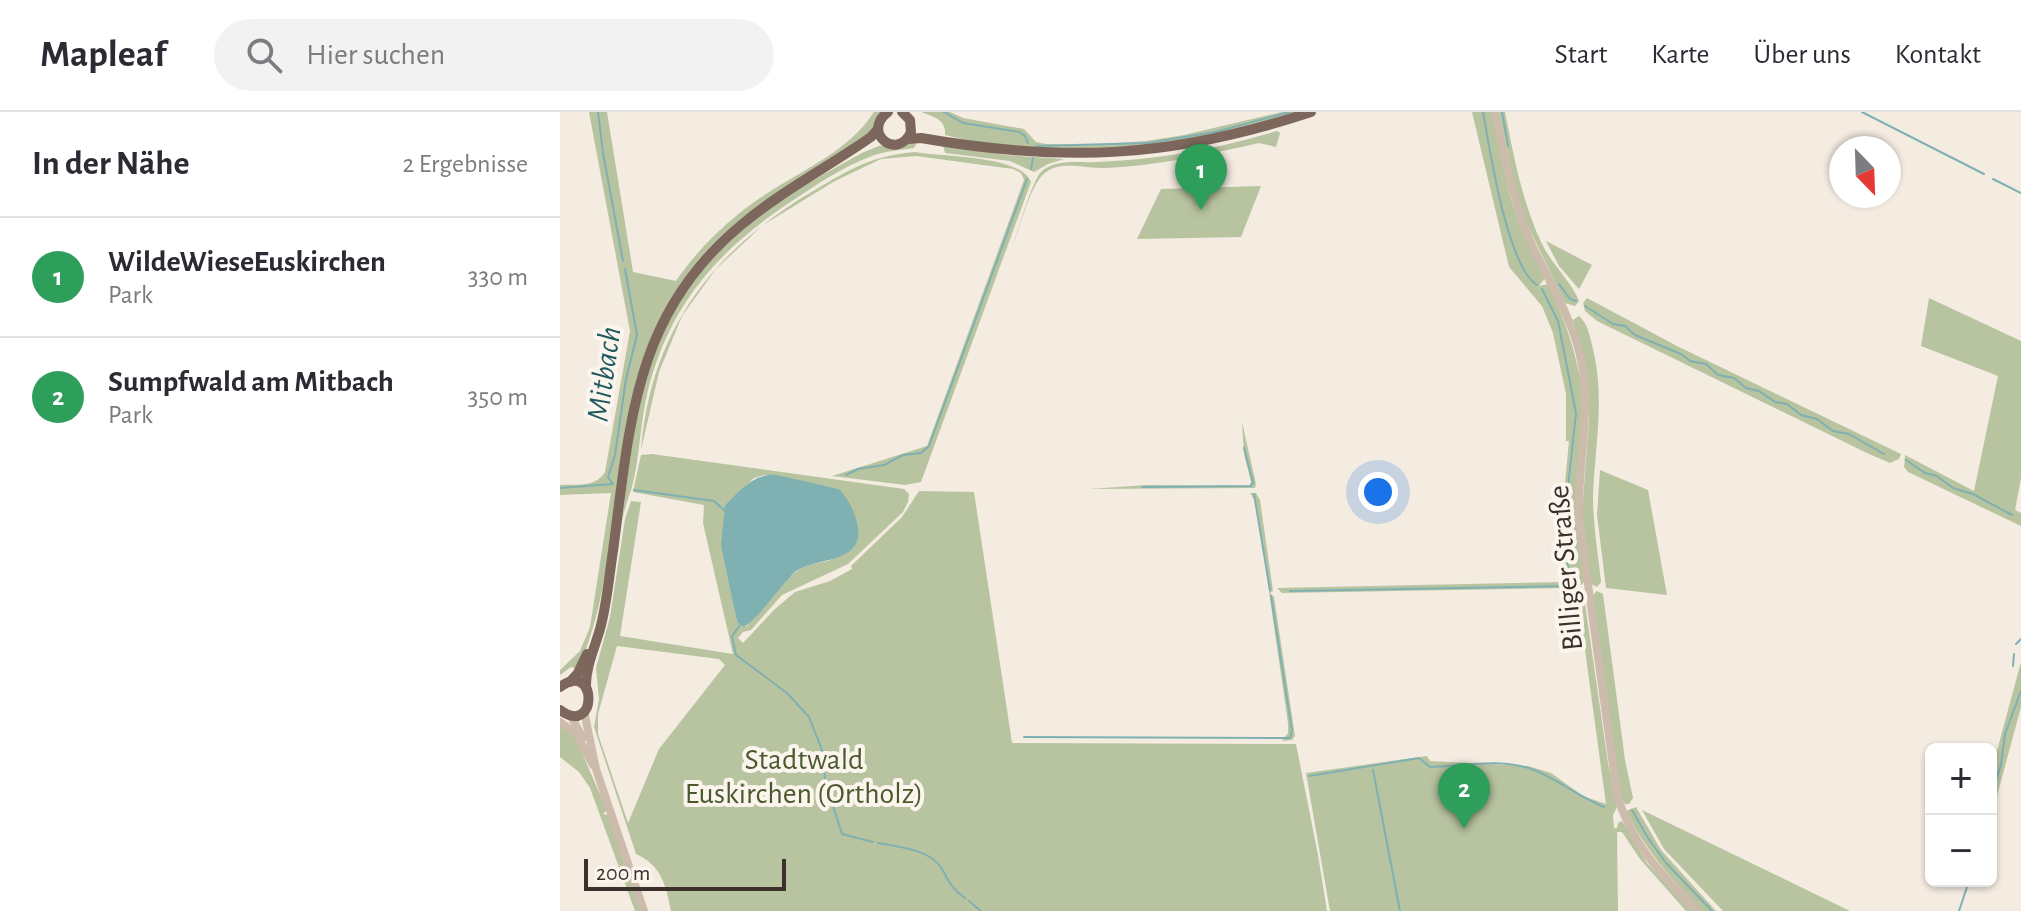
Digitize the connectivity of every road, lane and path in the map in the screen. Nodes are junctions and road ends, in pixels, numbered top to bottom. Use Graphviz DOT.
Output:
graph roads {
  1 [pos="888,112"];
  2 [pos="1311,112"];
  3 [pos="1495,112"];
  4 [pos="904,113"];
  5 [pos="912,124"];
  6 [pos="878,129"];
  7 [pos="908,139"];
  8 [pos="885,141"];
  9 [pos="972,145"];
  10 [pos="821,171"];
  11 [pos="602,614"];
  12 [pos="565,684"];
  13 [pos="586,688"];
  14 [pos="584,711"];
  15 [pos="563,712"];
  16 [pos="560,722"];
  17 [pos="596,769"];
  18 [pos="644,911"];
  19 [pos="1697,911"];
  1 -- 6 [label="main road"];
  2 -- 9 [label="main road"];
  3 -- 19 [label="street, Billiger Straße"];
  4 -- 5 [label="main road"];
  5 -- 7 [label="main road"];
  5 -- 9 [label="main road"];
  6 -- 8 [label="main road"];
  6 -- 10 [label="main road"];
  7 -- 8 [label="main road"];
  7 -- 9 [label="main road"];
  8 -- 10 [label="main road"];
  10 -- 11 [label="main road"];
  11 -- 12 [label="main road"];
  11 -- 13 [label="main road"];
  12 -- 13 [label="main road"];
  13 -- 14 [label="main road"];
  14 -- 15 [label="main road"];
  14 -- 17 [label="street"];
  15 -- 17 [label="street"];
  16 -- 17 [label="street"];
  17 -- 18 [label="street"];
}
